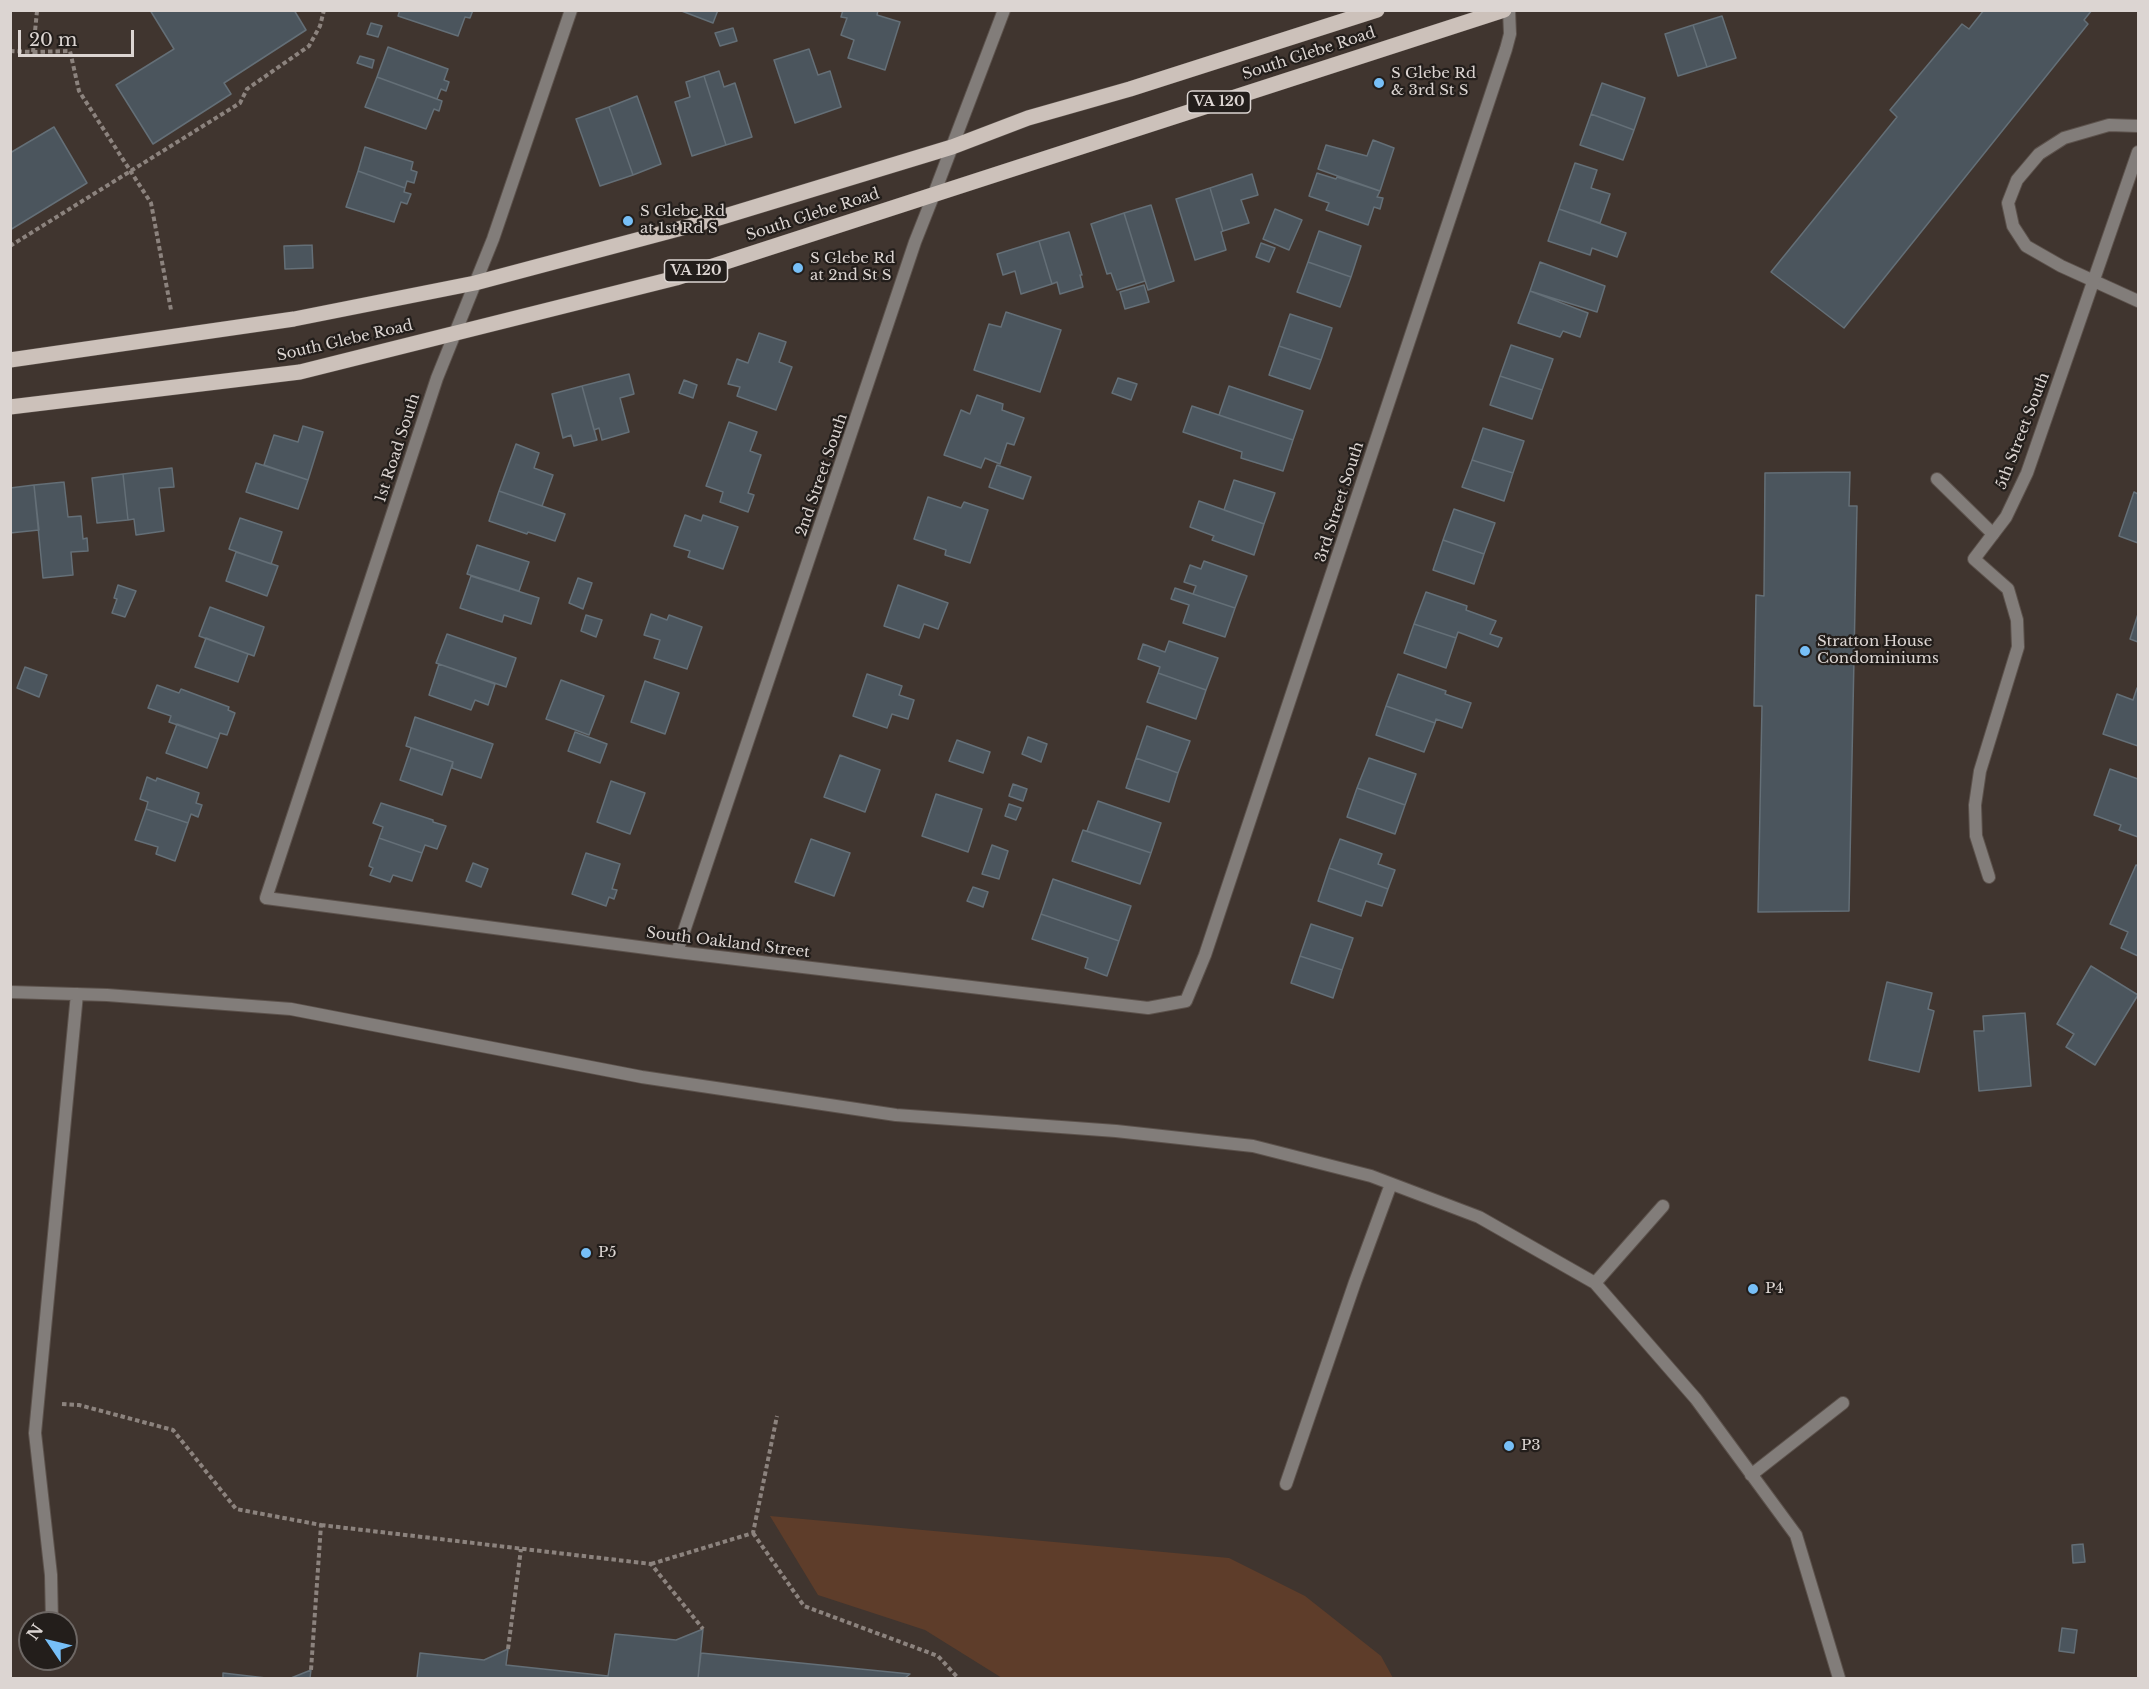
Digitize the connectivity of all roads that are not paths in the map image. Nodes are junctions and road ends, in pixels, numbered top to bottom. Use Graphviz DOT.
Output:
graph roads {
  1 [pos="571,10"];
  2 [pos="1004,10"];
  3 [pos="1377,10"];
  4 [pos="1504,10"];
  5 [pos="1509,10"];
  6 [pos="2139,126"];
  7 [pos="952,147"];
  8 [pos="2139,152"];
  9 [pos="934,194"];
  10 [pos="2094,279"];
  11 [pos="475,283"];
  12 [pos="2139,301"];
  13 [pos="454,334"];
  14 [pos="10,360"];
  15 [pos="10,407"];
  16 [pos="1937,479"];
  17 [pos="1993,534"];
  18 [pos="1989,878"];
  19 [pos="266,898"];
  20 [pos="677,952"];
  21 [pos="10,992"];
  22 [pos="77,994"];
  23 [pos="1186,1001"];
  24 [pos="1391,1184"];
  25 [pos="1663,1206"];
  26 [pos="1595,1283"];
  27 [pos="1843,1403"];
  28 [pos="1751,1475"];
  29 [pos="1286,1484"];
  30 [pos="52,1611"];
  31 [pos="1839,1678"];
  1 -- 11 [label="street, 1st Road South"];
  2 -- 7 [label="street, 2nd Street South"];
  3 -- 7 [label="main road, South Glebe Road / VA 120"];
  4 -- 9 [label="main road, South Glebe Road / VA 120"];
  5 -- 23 [label="street, 3rd Street South"];
  6 -- 10 [label="street"];
  7 -- 9 [label="street, 2nd Street South"];
  7 -- 11 [label="main road, South Glebe Road / VA 120"];
  8 -- 10 [label="street, 5th Street South"];
  9 -- 13 [label="main road, South Glebe Road / VA 120"];
  9 -- 20 [label="street, 2nd Street South"];
  10 -- 12 [label="street"];
  10 -- 17 [label="street, 5th Street South"];
  11 -- 13 [label="street, 1st Road South"];
  11 -- 14 [label="main road, South Glebe Road / VA 120"];
  13 -- 15 [label="main road, South Glebe Road / VA 120"];
  13 -- 19 [label="street, 1st Road South"];
  16 -- 17 [label="street"];
  17 -- 18 [label="street, 5th Street South"];
  19 -- 20 [label="street, South Oakland Street"];
  20 -- 23 [label="street, South Oakland Street"];
  21 -- 22 [label="street"];
  22 -- 24 [label="street"];
  22 -- 30 [label="street"];
  24 -- 26 [label="street"];
  24 -- 29 [label="street"];
  25 -- 26 [label="street"];
  26 -- 28 [label="street"];
  27 -- 28 [label="street"];
  28 -- 31 [label="street"];
}
